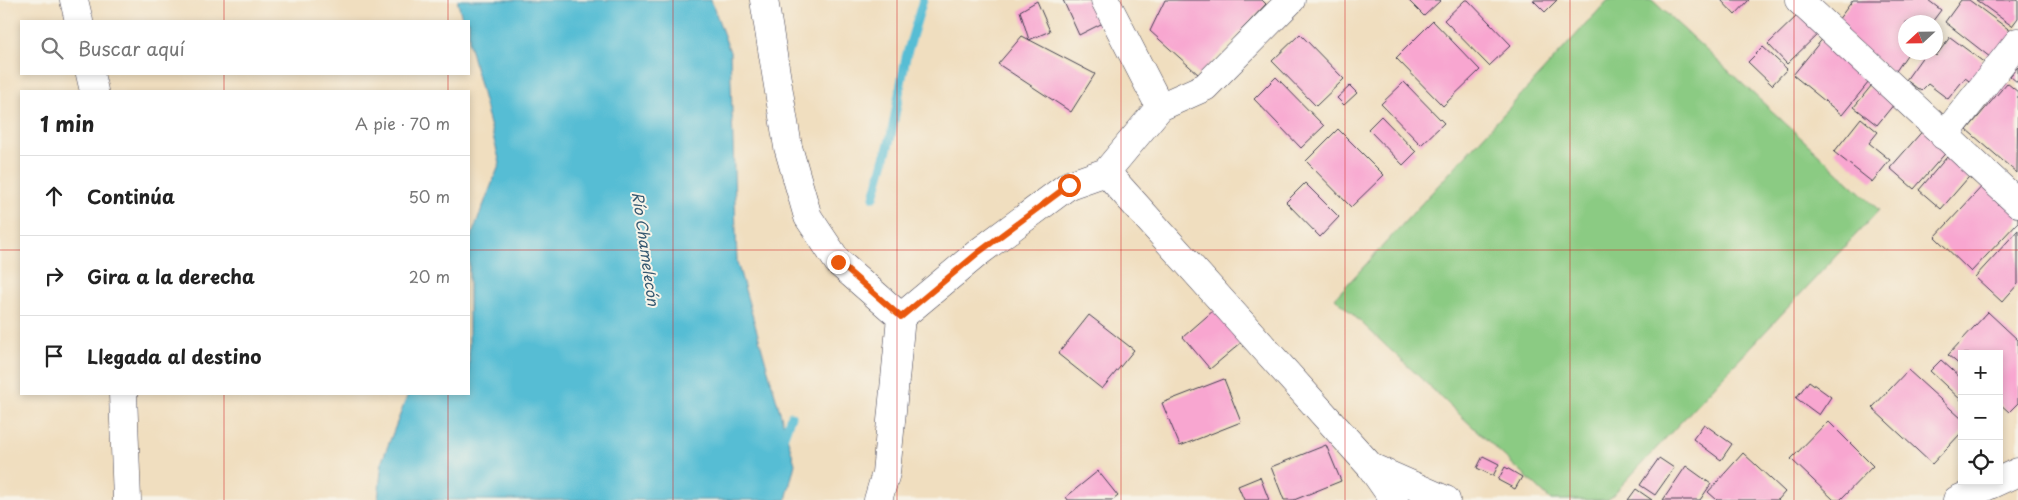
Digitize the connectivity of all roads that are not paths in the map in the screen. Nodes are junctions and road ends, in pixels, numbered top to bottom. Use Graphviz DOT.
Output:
graph roads {
  1 [pos="74,0"];
  2 [pos="764,0"];
  3 [pos="1105,0"];
  4 [pos="1291,0"];
  5 [pos="1816,6"];
  6 [pos="79,20"];
  7 [pos="2018,42"];
  8 [pos="90,75"];
  9 [pos="94,90"];
  10 [pos="1160,107"];
  11 [pos="1944,136"];
  12 [pos="1106,172"];
  13 [pos="2018,203"];
  14 [pos="901,317"];
  15 [pos="123,395"];
  16 [pos="1370,467"];
  17 [pos="2018,472"];
  18 [pos="127,500"];
  19 [pos="878,500"];
  20 [pos="1394,500"];
  21 [pos="1446,500"];
  22 [pos="1956,500"];
  1 -- 6 [label="street"];
  2 -- 14 [label="street"];
  3 -- 10 [label="street"];
  4 -- 10 [label="street"];
  5 -- 11 [label="street"];
  7 -- 11 [label="street"];
  8 -- 9 [label="street"];
  10 -- 12 [label="street"];
  11 -- 13 [label="street"];
  12 -- 14 [label="street"];
  12 -- 16 [label="street"];
  14 -- 19 [label="street"];
  15 -- 18 [label="street"];
  16 -- 20 [label="street"];
  16 -- 21 [label="street"];
  17 -- 22 [label="street"];
}
